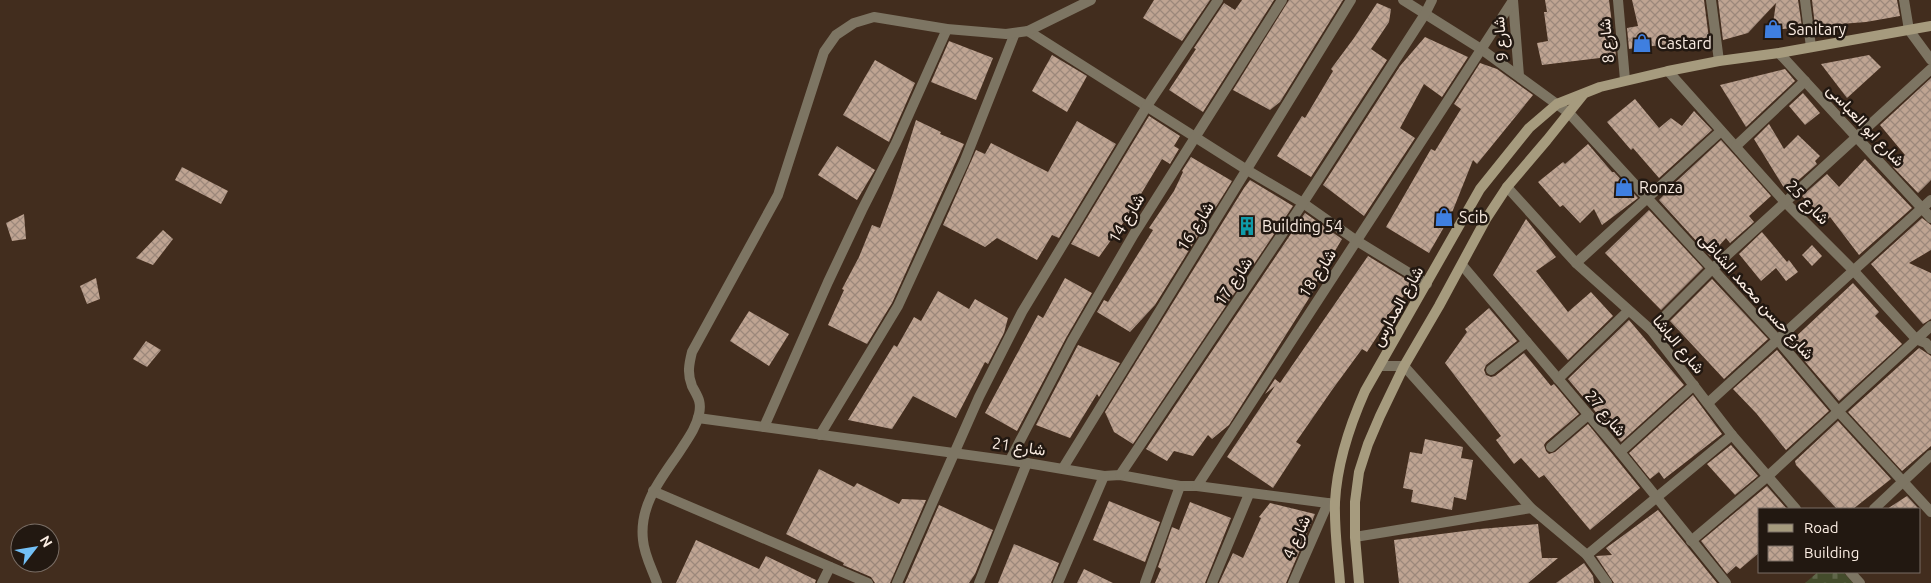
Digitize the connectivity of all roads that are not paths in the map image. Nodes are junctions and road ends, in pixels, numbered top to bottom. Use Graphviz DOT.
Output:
graph roads {
  1 [pos="1091,0"];
  2 [pos="1218,0"];
  3 [pos="1282,0"];
  4 [pos="1351,0"];
  5 [pos="1402,0"];
  6 [pos="1432,0"];
  7 [pos="1618,0"];
  8 [pos="1711,0"];
  9 [pos="1805,0"];
  10 [pos="1904,0"];
  11 [pos="1512,1"];
  12 [pos="1426,14"];
  13 [pos="1931,26"];
  14 [pos="947,29"];
  15 [pos="1909,30"];
  16 [pos="1028,31"];
  17 [pos="1015,32"];
  18 [pos="1811,46"];
  19 [pos="1481,49"];
  20 [pos="1780,53"];
  21 [pos="1931,60"];
  22 [pos="1719,61"];
  23 [pos="1931,69"];
  24 [pos="1668,71"];
  25 [pos="1519,76"];
  26 [pos="1625,80"];
  27 [pos="1805,81"];
  28 [pos="1583,95"];
  29 [pos="1556,104"];
  30 [pos="1147,106"];
  31 [pos="1569,113"];
  32 [pos="1721,131"];
  33 [pos="1196,138"];
  34 [pos="1857,138"];
  35 [pos="1736,146"];
  36 [pos="1246,170"];
  37 [pos="1506,187"];
  38 [pos="1647,199"];
  39 [pos="1931,200"];
  40 [pos="1785,202"];
  41 [pos="1303,203"];
  42 [pos="1923,208"];
  43 [pos="1931,218"];
  44 [pos="1357,241"];
  45 [pos="1576,264"];
  46 [pos="1462,265"];
  47 [pos="1712,269"];
  48 [pos="1853,270"];
  49 [pos="1426,284"];
  50 [pos="1628,310"];
  51 [pos="1931,326"];
  52 [pos="1651,330"];
  53 [pos="1777,339"];
  54 [pos="1916,339"];
  55 [pos="1527,342"];
  56 [pos="1931,349"];
  57 [pos="1380,366"];
  58 [pos="1404,366"];
  59 [pos="1491,370"];
  60 [pos="1558,379"];
  61 [pos="1694,385"];
  62 [pos="1708,403"];
  63 [pos="1838,411"];
  64 [pos="1588,415"];
  65 [pos="698,418"];
  66 [pos="764,427"];
  67 [pos="820,435"];
  68 [pos="1732,435"];
  69 [pos="1551,447"];
  70 [pos="1620,452"];
  71 [pos="955,453"];
  72 [pos="1931,455"];
  73 [pos="1010,460"];
  74 [pos="1028,463"];
  75 [pos="1063,468"];
  76 [pos="1120,475"];
  77 [pos="1104,476"];
  78 [pos="1768,476"];
  79 [pos="1904,482"];
  80 [pos="1180,486"];
  81 [pos="1197,486"];
  82 [pos="653,491"];
  83 [pos="1249,494"];
  84 [pos="1656,497"];
  85 [pos="1331,503"];
  86 [pos="1531,508"];
  87 [pos="1795,508"];
  88 [pos="1875,508"];
  89 [pos="1931,512"];
  90 [pos="1355,536"];
  91 [pos="1691,540"];
  92 [pos="1587,555"];
  93 [pos="830,567"];
  94 [pos="1851,573"];
  95 [pos="657,583"];
  96 [pos="822,583"];
  97 [pos="868,583"];
  98 [pos="897,583"];
  99 [pos="979,583"];
  100 [pos="1058,583"];
  101 [pos="1145,583"];
  102 [pos="1212,583"];
  103 [pos="1293,583"];
  104 [pos="1340,583"];
  105 [pos="1359,583"];
  106 [pos="1607,583"];
  107 [pos="1726,583"];
  108 [pos="1860,583"];
  1 -- 16 [label="street"];
  2 -- 30 [label="street"];
  3 -- 33 [label="street, شارع 14"];
  4 -- 36 [label="street, شارع 16"];
  5 -- 12 [label="street, شارع حسن محمد الشاظى"];
  6 -- 12 [label="street, شارع 17"];
  7 -- 26 [label="street, شارع 8"];
  8 -- 22 [label="street"];
  9 -- 18 [label="street"];
  10 -- 15 [label="street"];
  11 -- 19 [label="street, شارع 18"];
  11 -- 25 [label="street, شارع 9"];
  12 -- 19 [label="street, شارع حسن محمد الشاظى"];
  12 -- 41 [label="street, شارع 17"];
  13 -- 15 [label="street, شارع المدارس"];
  14 -- 17 [label="street"];
  14 -- 65 [label="street"];
  14 -- 66 [label="street"];
  15 -- 18 [label="street, شارع المدارس"];
  15 -- 21 [label="street"];
  16 -- 17 [label="street"];
  16 -- 30 [label="street"];
  17 -- 67 [label="street"];
  18 -- 20 [label="street, شارع المدارس"];
  19 -- 25 [label="street, شارع حسن محمد الشاظى"];
  19 -- 44 [label="street, شارع 18"];
  20 -- 22 [label="street, شارع المدارس"];
  20 -- 27 [label="street, شارع ابو العباسى"];
  22 -- 24 [label="street, شارع المدارس"];
  23 -- 34 [label="street"];
  24 -- 26 [label="street, شارع المدارس"];
  24 -- 32 [label="street, شارع 25"];
  25 -- 29 [label="street, شارع حسن محمد الشاظى"];
  26 -- 28 [label="street, شارع المدارس"];
  27 -- 34 [label="street, شارع ابو العباسى"];
  27 -- 35 [label="street"];
  28 -- 29 [label="street, شارع المدارس"];
  28 -- 31 [label="street, شارع المدارس"];
  29 -- 31 [label="street, شارع حسن محمد الشاظى"];
  29 -- 49 [label="street, شارع المدارس"];
  30 -- 33 [label="street"];
  30 -- 71 [label="street"];
  31 -- 37 [label="street, شارع المدارس"];
  31 -- 38 [label="street, شارع حسن محمد الشاظى"];
  32 -- 35 [label="street, شارع 25"];
  32 -- 38 [label="street"];
  33 -- 36 [label="street"];
  33 -- 73 [label="street, شارع 14"];
  34 -- 40 [label="street"];
  34 -- 42 [label="street, شارع ابو العباسى"];
  35 -- 40 [label="street, شارع 25"];
  36 -- 41 [label="street"];
  36 -- 75 [label="street, شارع 16"];
  37 -- 45 [label="street, شارع الباشا"];
  37 -- 46 [label="street, شارع المدارس"];
  38 -- 45 [label="street"];
  38 -- 47 [label="street, شارع حسن محمد الشاظى"];
  39 -- 42 [label="street"];
  40 -- 47 [label="street"];
  40 -- 48 [label="street, شارع 25"];
  41 -- 44 [label="street"];
  41 -- 76 [label="street, شارع 17"];
  42 -- 43 [label="street, شارع ابو العباسى"];
  42 -- 48 [label="street"];
  44 -- 49 [label="street"];
  44 -- 81 [label="street, شارع 18"];
  45 -- 50 [label="street, شارع الباشا"];
  46 -- 55 [label="street, شارع 27"];
  46 -- 58 [label="street, شارع المدارس"];
  47 -- 52 [label="street"];
  47 -- 53 [label="street, شارع حسن محمد الشاظى"];
  48 -- 53 [label="street"];
  48 -- 54 [label="street, شارع 25"];
  49 -- 57 [label="street, شارع المدارس"];
  50 -- 52 [label="street, شارع الباشا"];
  50 -- 60 [label="street"];
  51 -- 54 [label="street"];
  52 -- 61 [label="street, شارع الباشا"];
  53 -- 62 [label="street"];
  53 -- 63 [label="street, شارع حسن محمد الشاظى"];
  54 -- 56 [label="street, شارع 25"];
  54 -- 63 [label="street"];
  55 -- 59 [label="street"];
  55 -- 60 [label="street, شارع 27"];
  57 -- 58 [label="street"];
  57 -- 85 [label="street, شارع المدارس"];
  58 -- 86 [label="street"];
  58 -- 90 [label="street, شارع المدارس"];
  60 -- 64 [label="street, شارع 27"];
  61 -- 62 [label="street, شارع الباشا"];
  61 -- 70 [label="street"];
  62 -- 68 [label="street, شارع الباشا"];
  63 -- 78 [label="street"];
  63 -- 79 [label="street, شارع حسن محمد الشاظى"];
  64 -- 69 [label="street"];
  64 -- 70 [label="street, شارع 27"];
  65 -- 66 [label="street, شارع 21"];
  65 -- 82 [label="street"];
  66 -- 67 [label="street, شارع 21"];
  67 -- 71 [label="street, شارع 21"];
  68 -- 78 [label="street, شارع الباشا"];
  68 -- 84 [label="street"];
  70 -- 84 [label="street, شارع 27"];
  71 -- 73 [label="street, شارع 21"];
  71 -- 98 [label="street"];
  72 -- 79 [label="street"];
  73 -- 74 [label="street, شارع 21"];
  74 -- 75 [label="street, شارع 21"];
  74 -- 99 [label="street"];
  75 -- 77 [label="street, شارع 21"];
  76 -- 77 [label="street, شارع 21"];
  76 -- 80 [label="street, شارع 21"];
  77 -- 100 [label="street"];
  78 -- 87 [label="street, شارع الباشا"];
  78 -- 91 [label="street"];
  79 -- 88 [label="street"];
  79 -- 89 [label="street, شارع حسن محمد الشاظى"];
  80 -- 81 [label="street, شارع 21"];
  80 -- 101 [label="street"];
  81 -- 83 [label="street, شارع 21"];
  82 -- 93 [label="street"];
  82 -- 95 [label="street"];
  83 -- 85 [label="street, شارع 21"];
  83 -- 102 [label="street"];
  84 -- 91 [label="street, شارع 27"];
  84 -- 92 [label="street"];
  85 -- 103 [label="street, شارع 4"];
  85 -- 104 [label="street, شارع المدارس"];
  86 -- 90 [label="street"];
  86 -- 92 [label="street"];
  90 -- 105 [label="street, شارع المدارس"];
  91 -- 107 [label="street, شارع 27"];
  92 -- 106 [label="street"];
  93 -- 96 [label="street"];
  93 -- 97 [label="street"];
  94 -- 108 [label="street"];
}
